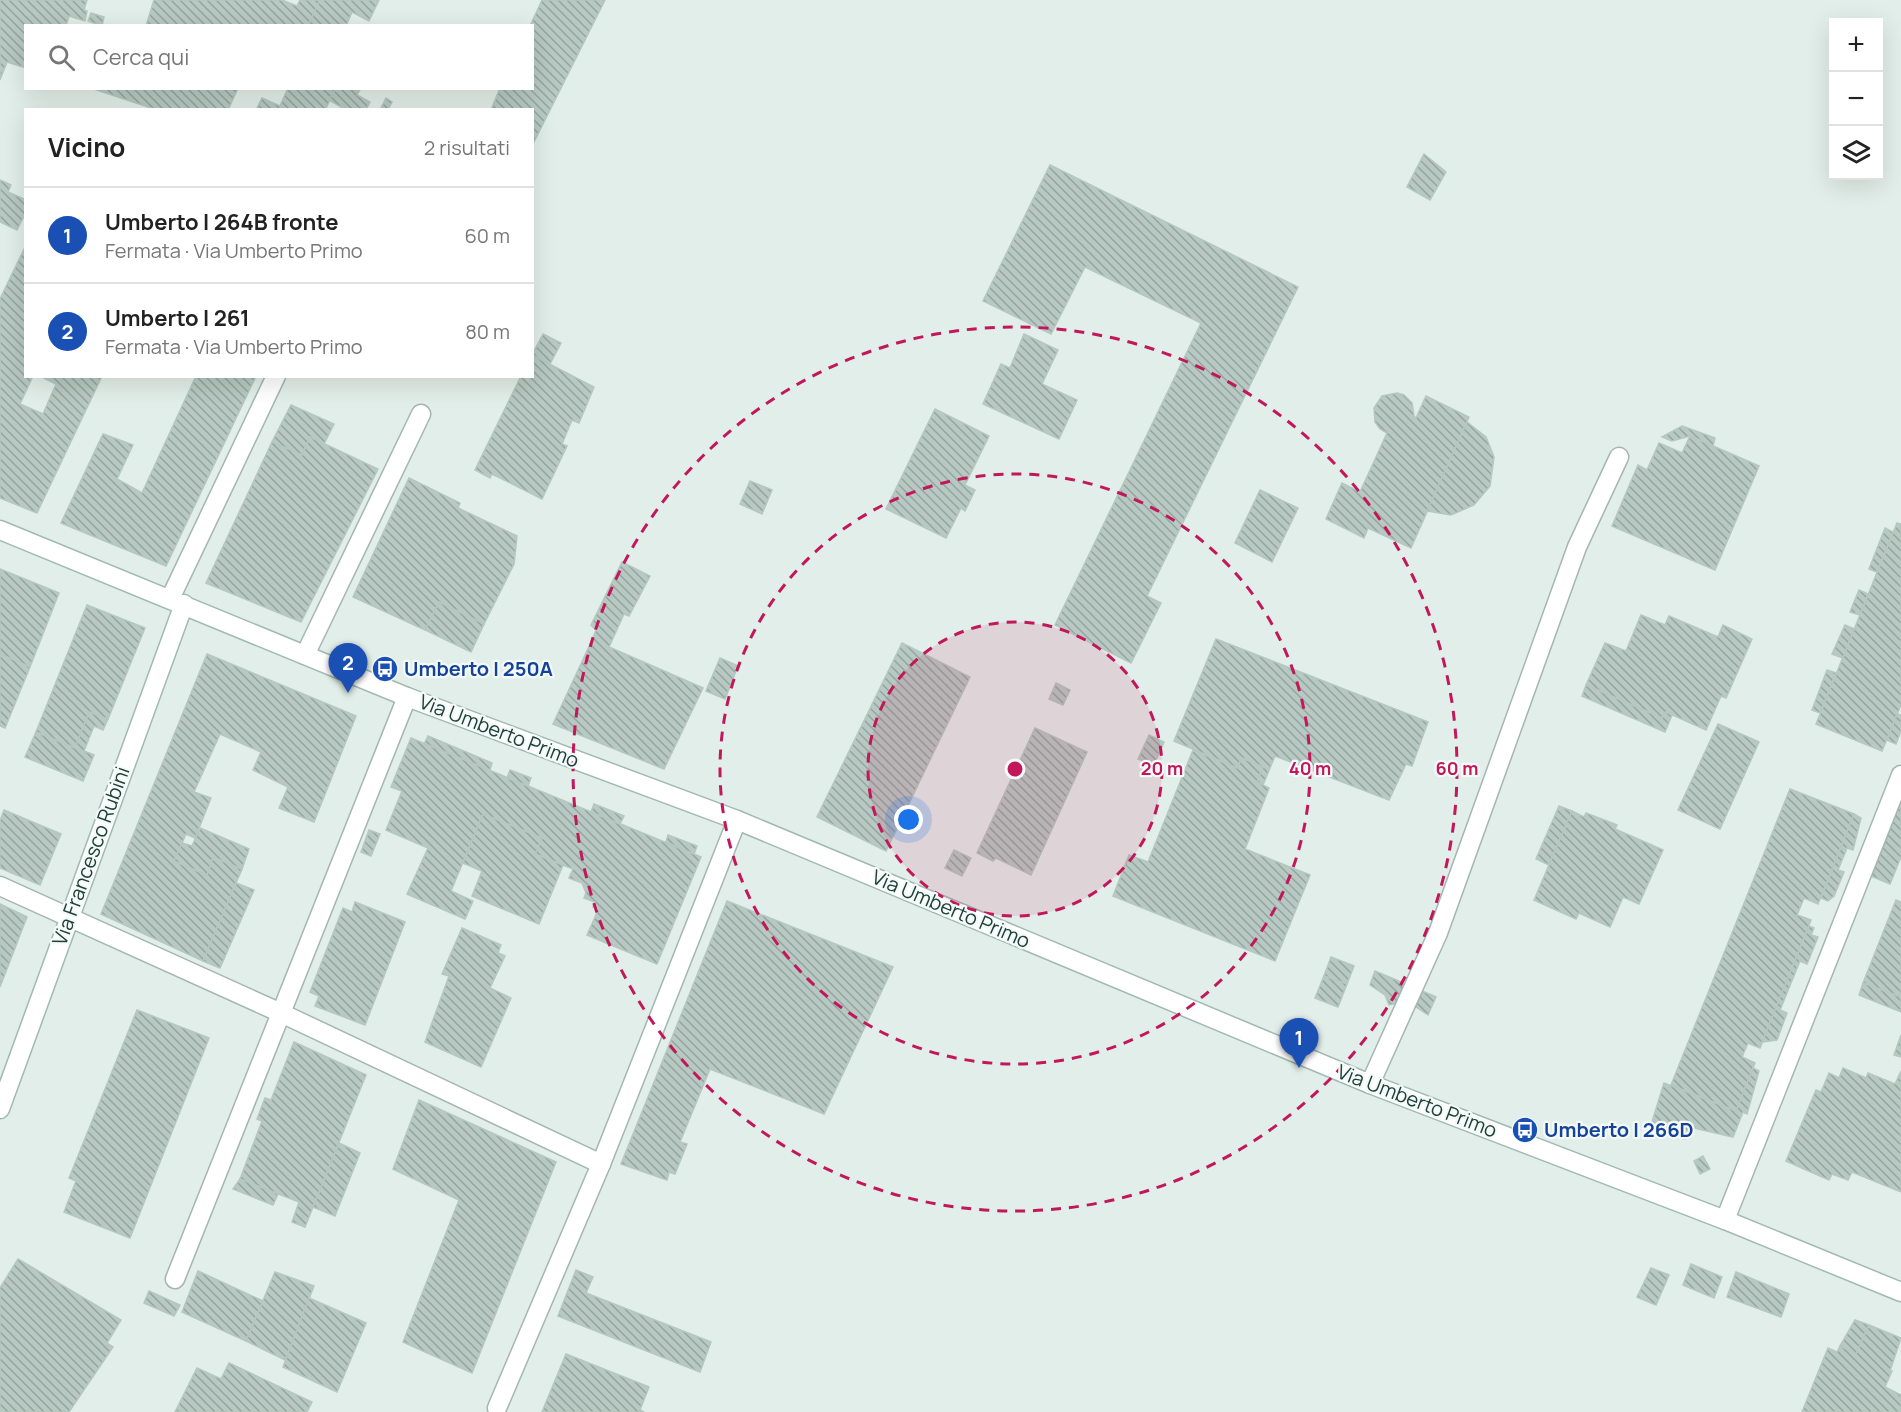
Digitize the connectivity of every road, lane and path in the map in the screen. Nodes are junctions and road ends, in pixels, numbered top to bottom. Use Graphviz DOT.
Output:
graph roads {
  1 [pos="275,378"];
  2 [pos="421,414"];
  3 [pos="1619,457"];
  4 [pos="0,530"];
  5 [pos="177,601"];
  6 [pos="305,655"];
  7 [pos="406,697"];
  8 [pos="1901,776"];
  9 [pos="737,820"];
  10 [pos="0,886"];
  11 [pos="68,917"];
  12 [pos="281,1012"];
  13 [pos="1370,1084"];
  14 [pos="0,1109"];
  15 [pos="601,1164"];
  16 [pos="1725,1220"];
  17 [pos="175,1279"];
  18 [pos="1900,1289"];
  19 [pos="497,1408"];
  1 -- 5 [label="street, Via Francesco Rubini"];
  2 -- 6 [label="street"];
  3 -- 13 [label="street"];
  4 -- 5 [label="street, Via Umberto Primo"];
  5 -- 6 [label="street, Via Umberto Primo"];
  5 -- 11 [label="street, Via Francesco Rubini"];
  6 -- 7 [label="street, Via Umberto Primo"];
  7 -- 9 [label="street, Via Umberto Primo"];
  7 -- 12 [label="street"];
  8 -- 16 [label="street"];
  9 -- 13 [label="street, Via Umberto Primo"];
  9 -- 15 [label="street"];
  10 -- 11 [label="street"];
  11 -- 12 [label="street"];
  11 -- 14 [label="street, Via Francesco Rubini"];
  12 -- 15 [label="street"];
  12 -- 17 [label="street"];
  13 -- 16 [label="street, Via Umberto Primo"];
  15 -- 19 [label="street"];
  16 -- 18 [label="street, Via Umberto Primo"];
}
